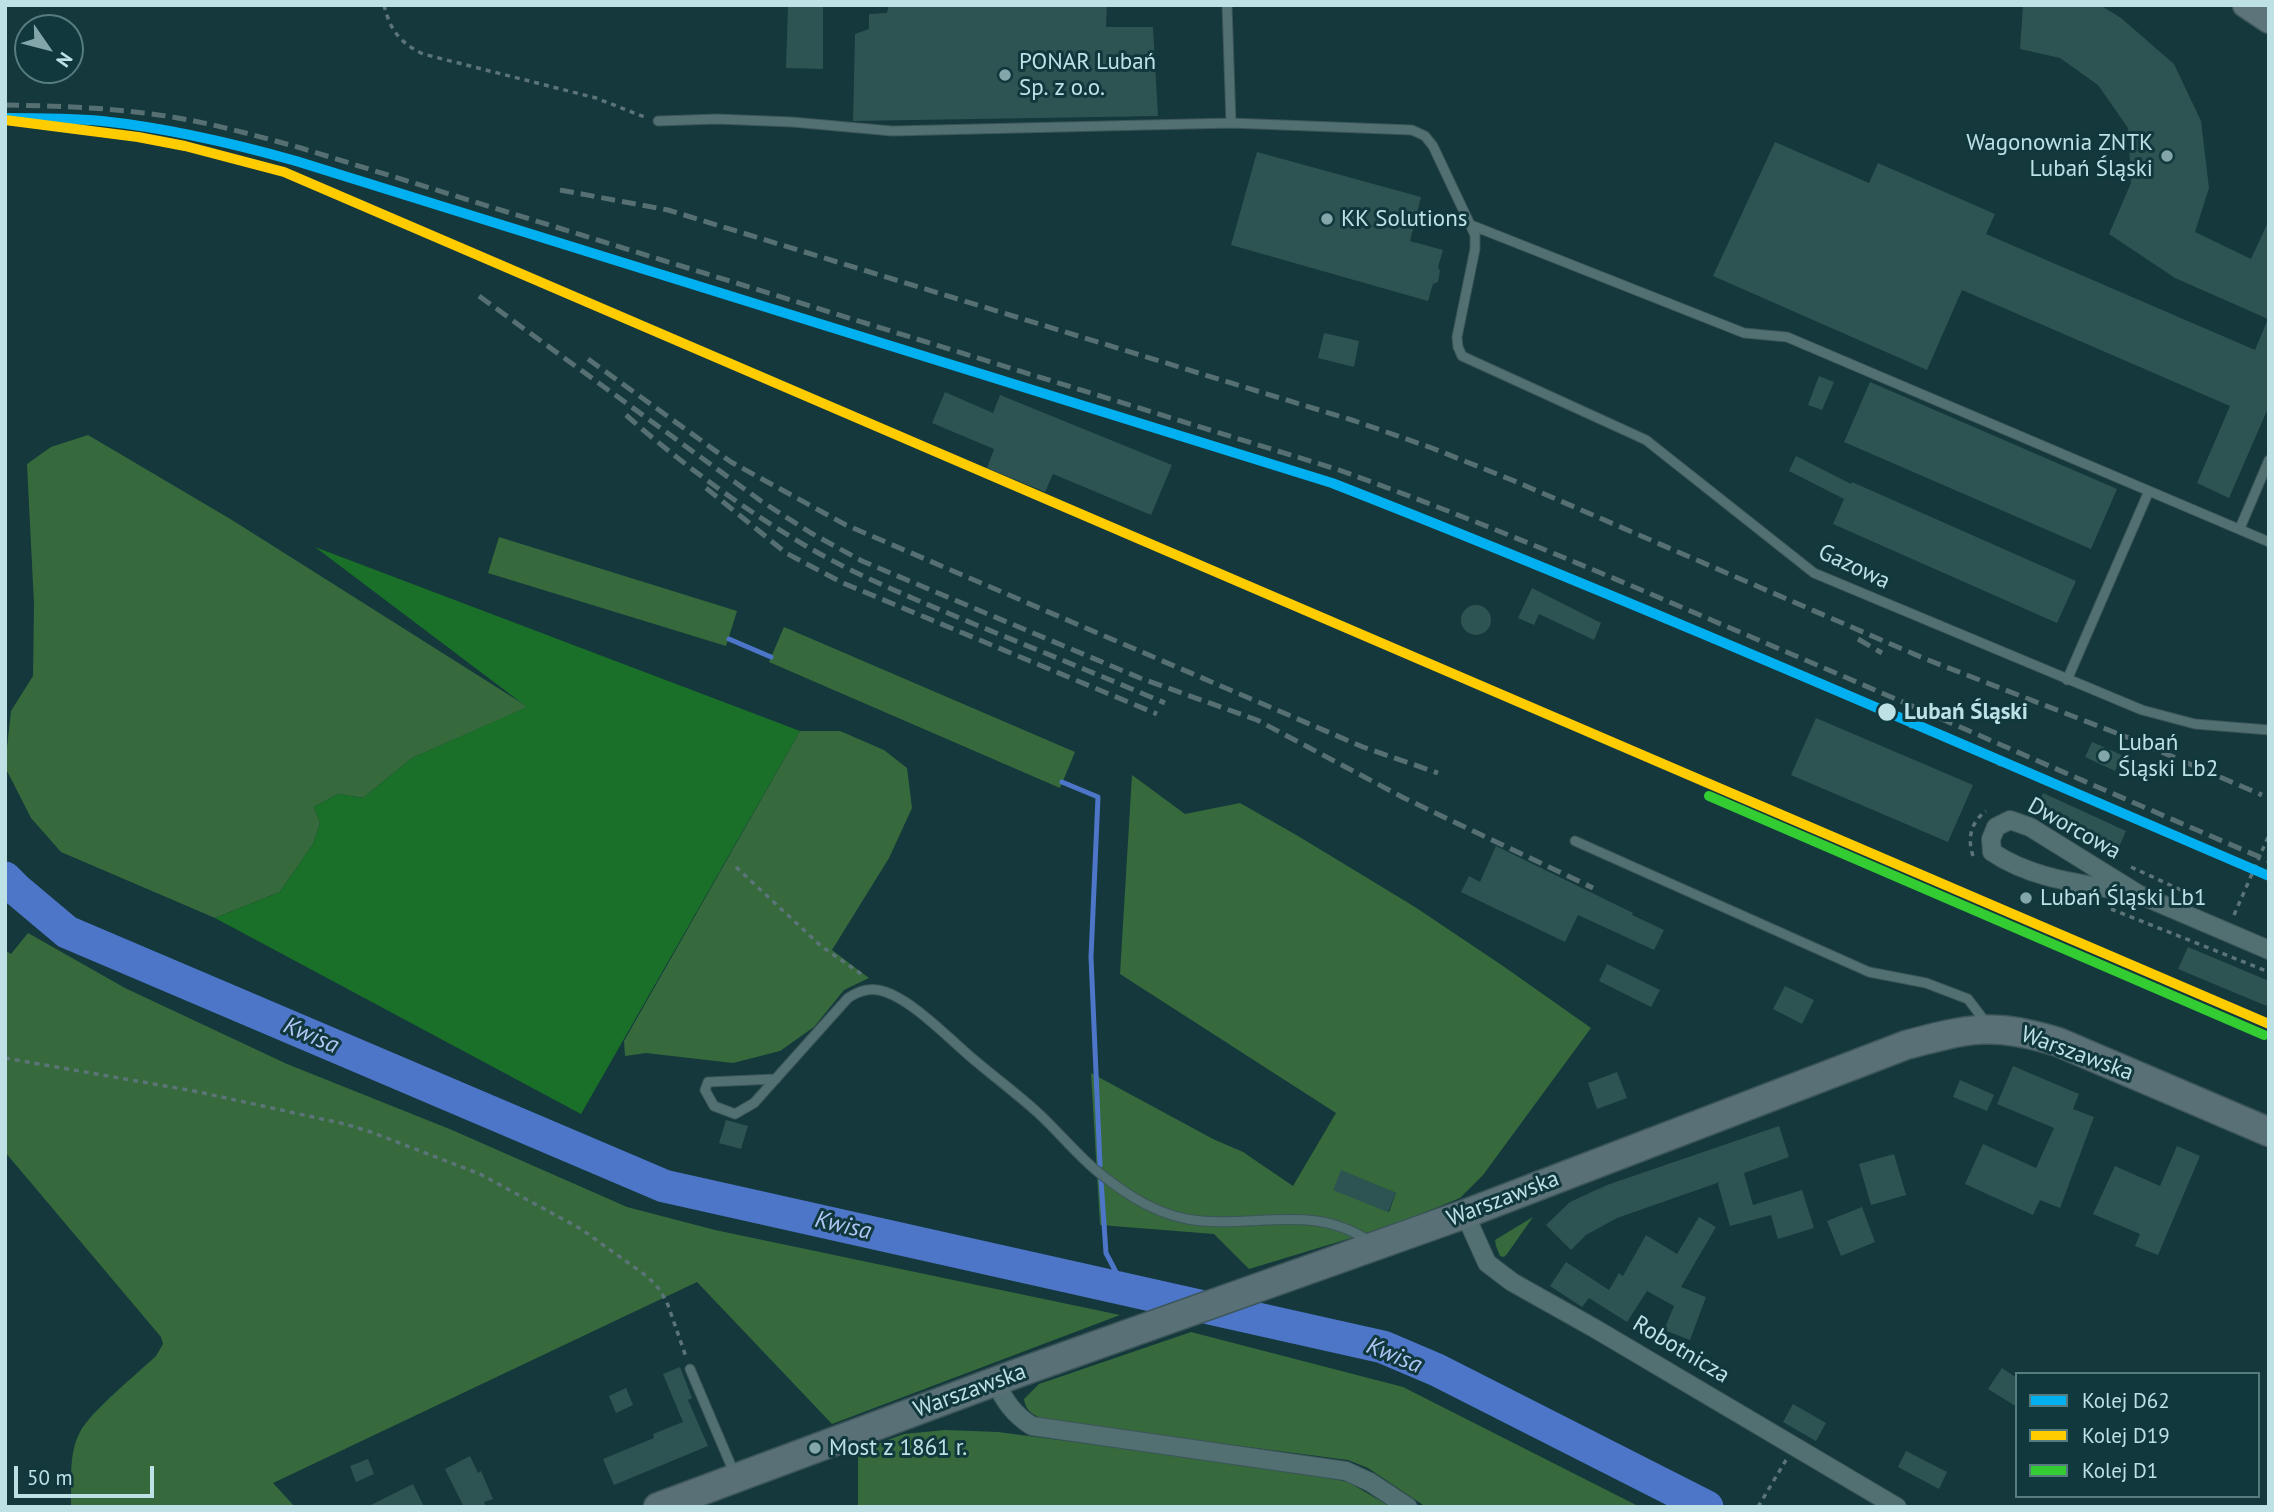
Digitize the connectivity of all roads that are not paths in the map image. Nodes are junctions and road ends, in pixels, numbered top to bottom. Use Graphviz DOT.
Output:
graph roads {
  1 [pos="1227,5"];
  2 [pos="2245,5"];
  3 [pos="2269,21"];
  4 [pos="658,121"];
  5 [pos="1231,123"];
  6 [pos="1471,225"];
  7 [pos="2269,460"];
  8 [pos="2149,491"];
  9 [pos="2240,528"];
  10 [pos="2269,542"];
  11 [pos="2067,680"];
  12 [pos="2269,730"];
  13 [pos="1575,841"];
  14 [pos="2138,894"];
  15 [pos="2269,950"];
  16 [pos="1990,1028"];
  17 [pos="776,1079"];
  18 [pos="2269,1132"];
  19 [pos="1465,1214"];
  20 [pos="1370,1248"];
  21 [pos="690,1369"];
  22 [pos="1006,1377"];
  23 [pos="736,1476"];
  24 [pos="688,1501"];
  25 [pos="657,1507"];
  26 [pos="1408,1507"];
  27 [pos="1897,1507"];
  1 -- 5 [label="lane"];
  2 -- 3 [label="main road"];
  4 -- 5 [label="lane"];
  5 -- 6 [label="lane"];
  6 -- 8 [label="lane"];
  6 -- 11 [label="lane, Gazowa"];
  7 -- 9 [label="lane"];
  8 -- 9 [label="lane"];
  8 -- 11 [label="lane"];
  9 -- 10 [label="lane"];
  11 -- 12 [label="lane, Gazowa"];
  13 -- 16 [label="lane"];
  14 -- 14 [label="street, Dworcowa"];
  14 -- 15 [label="street, Dworcowa"];
  16 -- 18 [label="main road, Warszawska"];
  16 -- 19 [label="main road, Warszawska"];
  17 -- 17 [label="lane"];
  17 -- 20 [label="lane"];
  19 -- 20 [label="main road, Warszawska"];
  19 -- 27 [label="street, Robotnicza"];
  20 -- 22 [label="main road, Warszawska"];
  21 -- 23 [label="lane"];
  22 -- 23 [label="main road, Warszawska"];
  22 -- 26 [label="street"];
  23 -- 24 [label="main road, Warszawska"];
  24 -- 25 [label="main road, Warszawska"];
}
